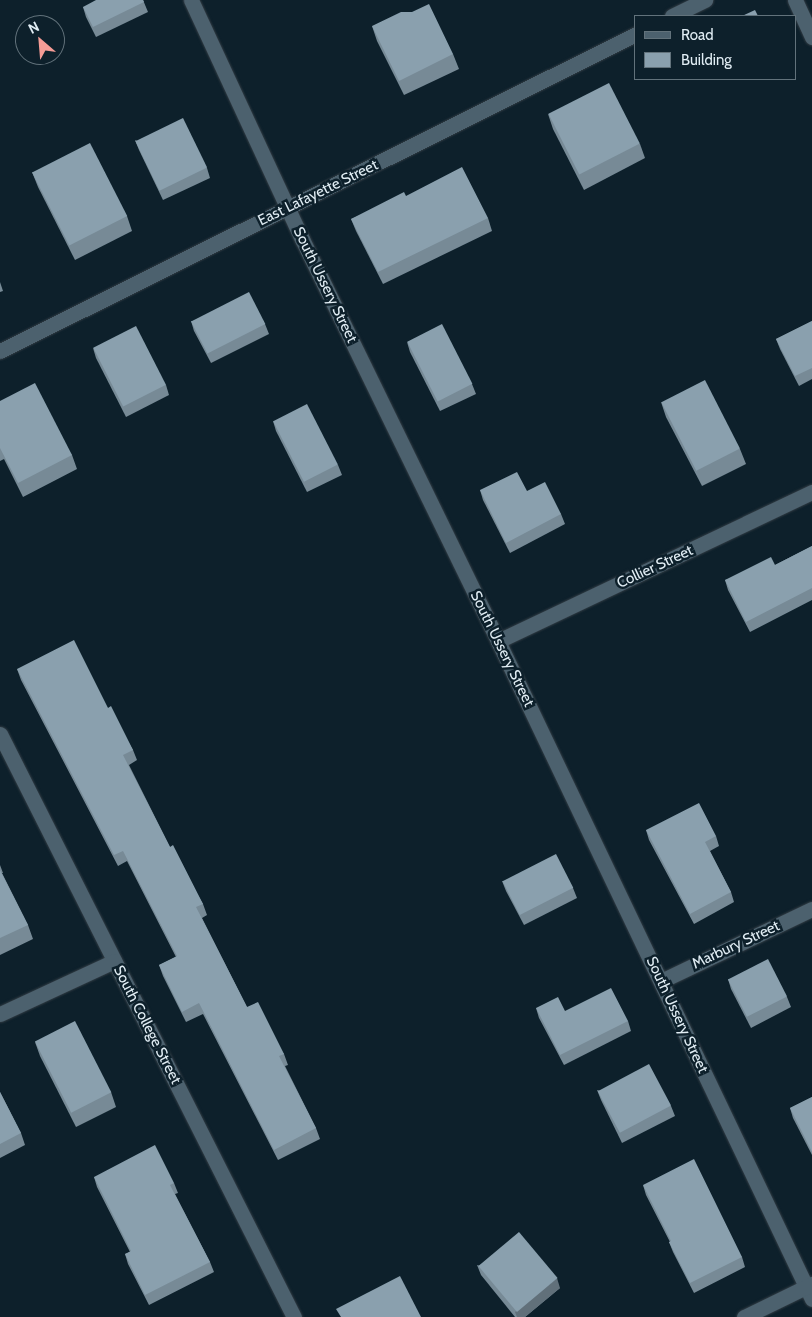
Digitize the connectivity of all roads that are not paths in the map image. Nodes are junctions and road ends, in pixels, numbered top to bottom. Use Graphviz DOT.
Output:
graph roads {
  1 [pos="191,0"];
  2 [pos="705,0"];
  3 [pos="795,0"];
  4 [pos="674,15"];
  5 [pos="634,35"];
  6 [pos="812,37"];
  7 [pos="288,208"];
  8 [pos="0,350"];
  9 [pos="812,492"];
  10 [pos="498,641"];
  11 [pos="0,734"];
  12 [pos="812,909"];
  13 [pos="114,961"];
  14 [pos="660,981"];
  15 [pos="0,1014"];
  16 [pos="810,1290"];
  17 [pos="294,1317"];
  18 [pos="744,1317"];
  1 -- 7 [label="street, South Ussery Street"];
  2 -- 4 [label="street"];
  3 -- 6 [label="street"];
  5 -- 7 [label="street, East Lafayette Street"];
  7 -- 8 [label="street, East Lafayette Street"];
  7 -- 10 [label="street, South Ussery Street"];
  9 -- 10 [label="street, Collier Street"];
  10 -- 14 [label="street, South Ussery Street"];
  11 -- 13 [label="street, South College Street"];
  12 -- 14 [label="street, Marbury Street"];
  13 -- 15 [label="street"];
  13 -- 17 [label="street, South College Street"];
  14 -- 16 [label="street, South Ussery Street"];
  16 -- 18 [label="street"];
}
